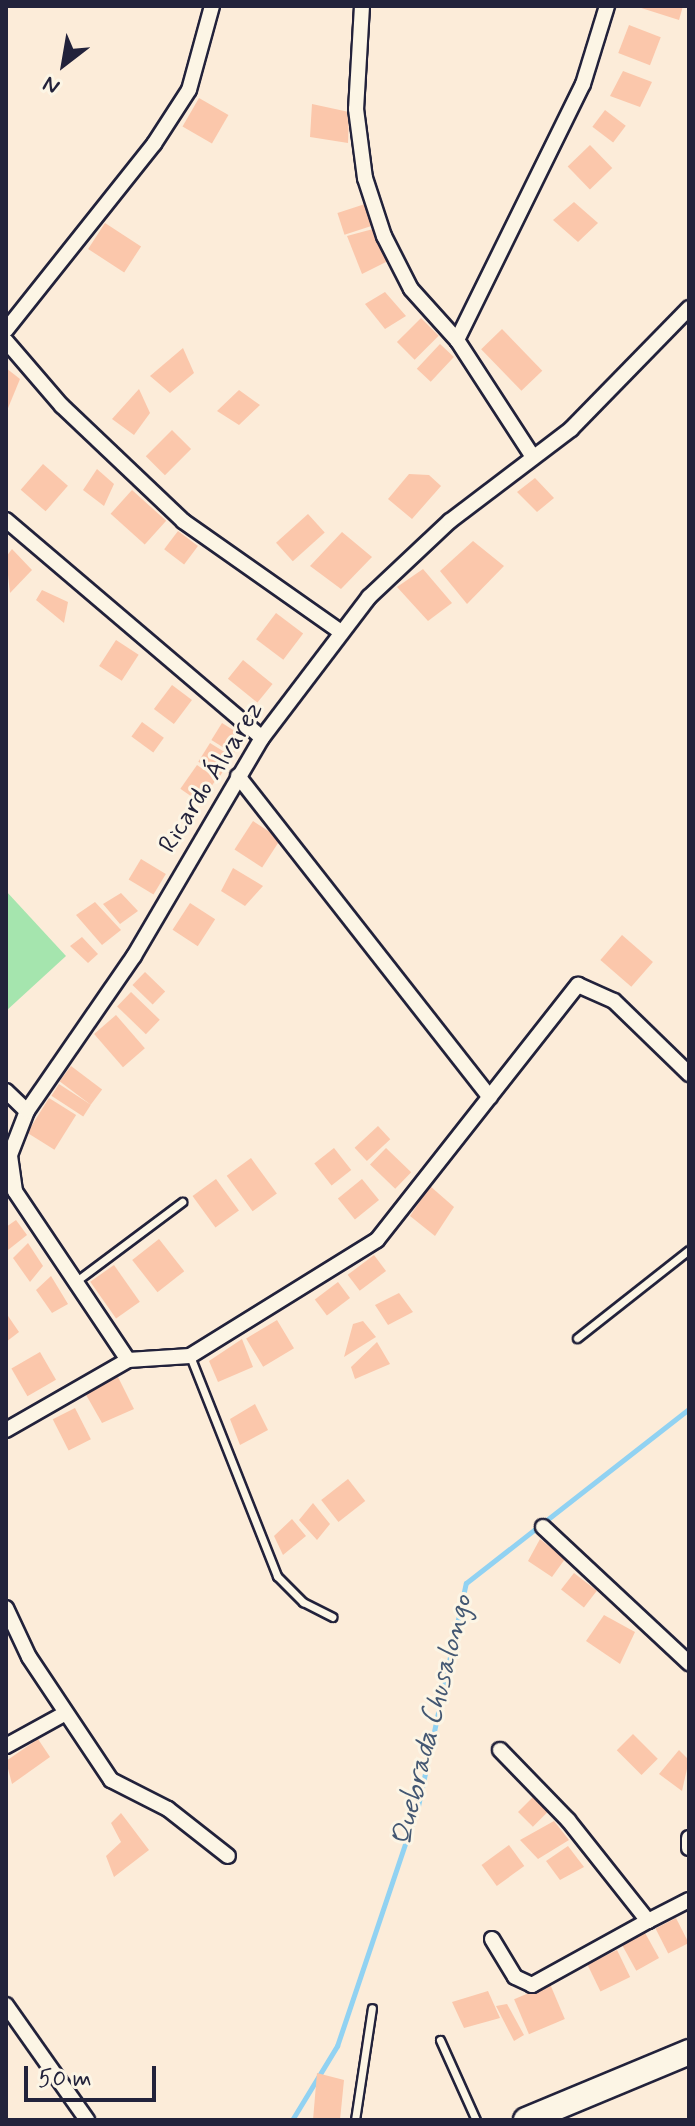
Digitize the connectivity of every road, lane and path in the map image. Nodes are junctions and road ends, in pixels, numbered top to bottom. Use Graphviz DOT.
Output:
graph roads {
  1 [pos="212,6"];
  2 [pos="362,6"];
  3 [pos="607,6"];
  4 [pos="689,308"];
  5 [pos="6,330"];
  6 [pos="457,340"];
  7 [pos="6,341"];
  8 [pos="533,457"];
  9 [pos="6,520"];
  10 [pos="341,632"];
  11 [pos="262,738"];
  12 [pos="238,776"];
  13 [pos="689,1074"];
  14 [pos="6,1091"];
  15 [pos="490,1097"];
  16 [pos="27,1111"];
  17 [pos="182,1202"];
  18 [pos="689,1250"];
  19 [pos="75,1282"];
  20 [pos="577,1338"];
  21 [pos="190,1356"];
  22 [pos="128,1360"];
  23 [pos="6,1430"];
  24 [pos="543,1527"];
  25 [pos="6,1608"];
  26 [pos="332,1617"];
  27 [pos="689,1663"];
  28 [pos="66,1713"];
  29 [pos="6,1746"];
  30 [pos="500,1750"];
  31 [pos="689,1838"];
  32 [pos="689,1848"];
  33 [pos="228,1856"];
  34 [pos="689,1900"];
  35 [pos="648,1921"];
  36 [pos="492,1939"];
  37 [pos="6,2005"];
  38 [pos="372,2008"];
  39 [pos="440,2040"];
  40 [pos="689,2052"];
  41 [pos="87,2120"];
  42 [pos="355,2120"];
  43 [pos="476,2120"];
  44 [pos="526,2120"];
  1 -- 5 [label="street"];
  2 -- 6 [label="street"];
  3 -- 6 [label="street"];
  4 -- 8 [label="street, Ricardo Álvarez"];
  6 -- 8 [label="street"];
  7 -- 10 [label="street"];
  8 -- 10 [label="street, Ricardo Álvarez"];
  9 -- 11 [label="street"];
  10 -- 11 [label="street, Ricardo Álvarez"];
  11 -- 12 [label="street, Ricardo Álvarez"];
  12 -- 15 [label="street"];
  12 -- 16 [label="street, Ricardo Álvarez"];
  13 -- 15 [label="street"];
  14 -- 16 [label="street"];
  15 -- 21 [label="street"];
  16 -- 19 [label="street, Ricardo Álvarez"];
  17 -- 19 [label="lane"];
  18 -- 20 [label="lane"];
  19 -- 22 [label="street, Ricardo Álvarez"];
  21 -- 22 [label="street"];
  21 -- 26 [label="lane"];
  22 -- 23 [label="street"];
  24 -- 27 [label="street"];
  25 -- 28 [label="street"];
  28 -- 29 [label="street"];
  28 -- 33 [label="street"];
  30 -- 35 [label="street"];
  31 -- 32 [label="street"];
  34 -- 35 [label="street"];
  35 -- 36 [label="street"];
  37 -- 41 [label="street"];
  38 -- 42 [label="lane"];
  39 -- 43 [label="lane"];
  40 -- 44 [label="highway"];
}
